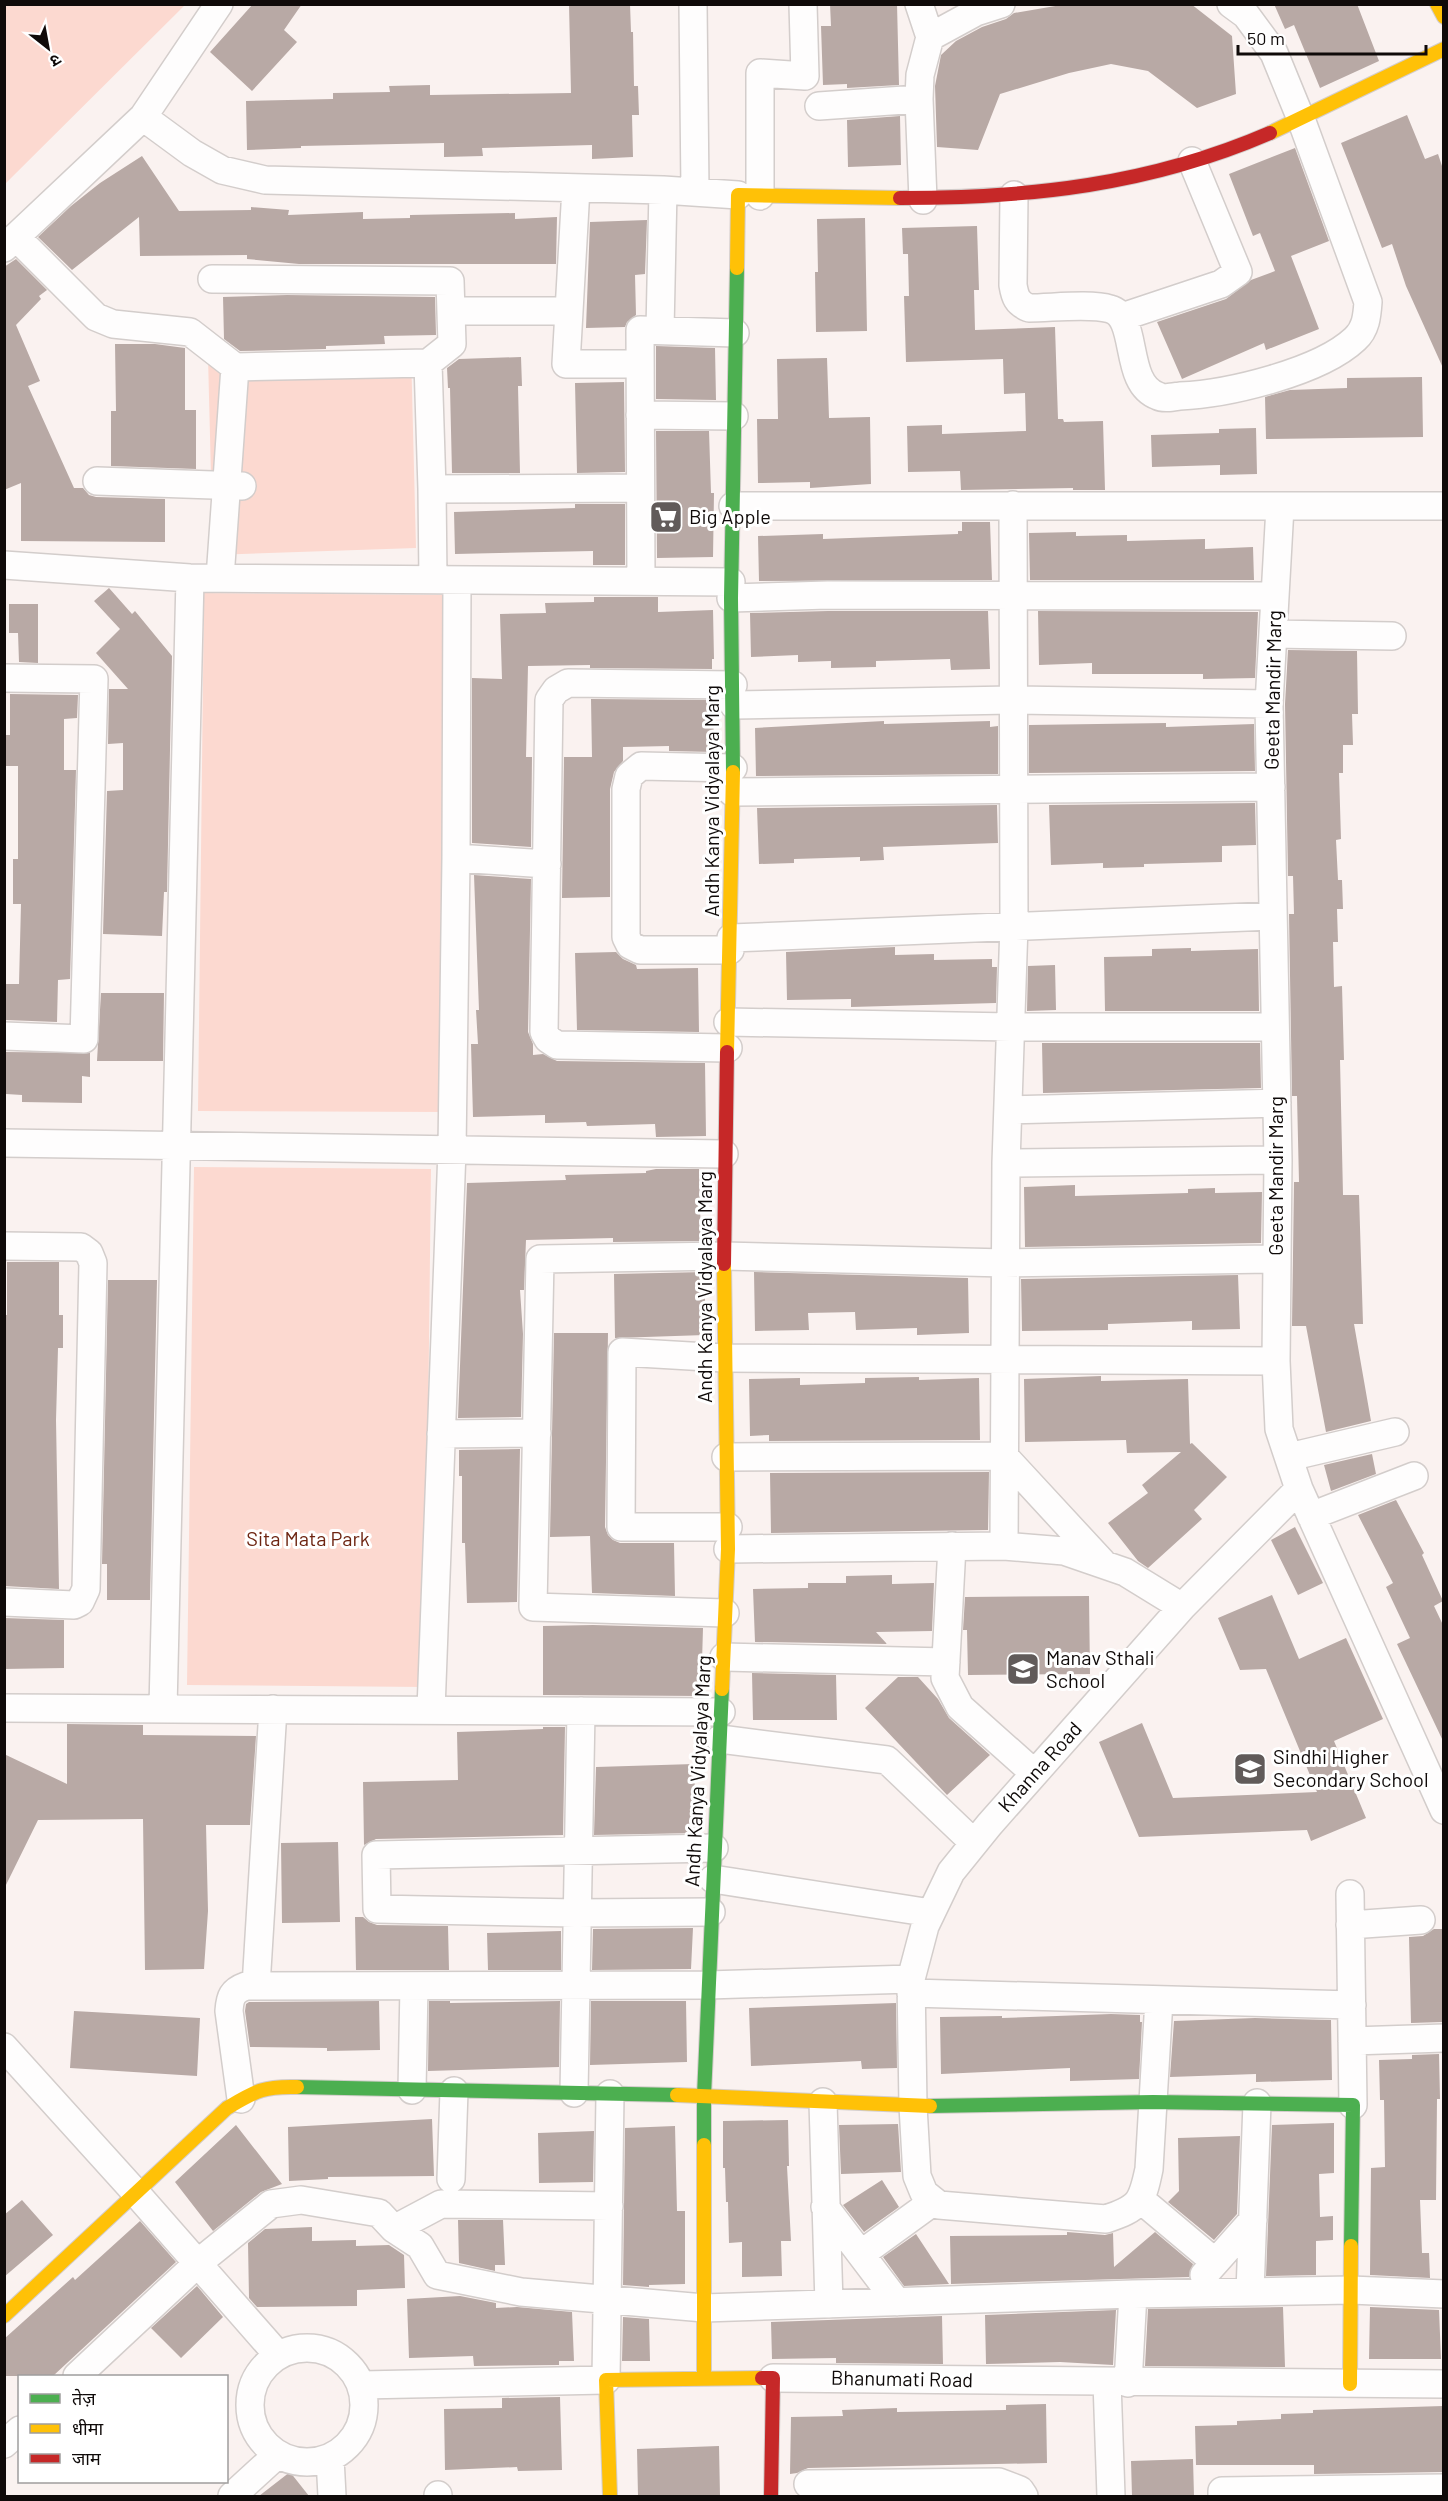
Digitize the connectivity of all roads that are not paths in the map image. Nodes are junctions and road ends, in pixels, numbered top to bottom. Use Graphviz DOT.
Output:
graph roads {
  1 [pos="219,4"];
  2 [pos="693,4"];
  3 [pos="803,4"];
  4 [pos="919,4"];
  5 [pos="1000,4"];
  6 [pos="1231,4"];
  7 [pos="1261,4"];
  8 [pos="1437,4"];
  9 [pos="1443,17"];
  10 [pos="930,37"];
  11 [pos="1276,37"];
  12 [pos="1443,49"];
  13 [pos="919,99"];
  14 [pos="819,106"];
  15 [pos="143,117"];
  16 [pos="1301,119"];
  17 [pos="1192,161"];
  18 [pos="576,188"];
  19 [pos="663,190"];
  20 [pos="695,192"];
  21 [pos="749,195"];
  22 [pos="1014,195"];
  23 [pos="923,200"];
  24 [pos="10,243"];
  25 [pos="212,279"];
  26 [pos="451,311"];
  27 [pos="569,311"];
  28 [pos="1122,317"];
  29 [pos="660,330"];
  30 [pos="735,333"];
  31 [pos="428,363"];
  32 [pos="640,364"];
  33 [pos="235,367"];
  34 [pos="640,415"];
  35 [pos="734,416"];
  36 [pos="97,481"];
  37 [pos="234,486"];
  38 [pos="640,488"];
  39 [pos="432,489"];
  40 [pos="1013,505"];
  41 [pos="733,506"];
  42 [pos="1443,506"];
  43 [pos="1280,507"];
  44 [pos="4,565"];
  45 [pos="190,578"];
  46 [pos="220,578"];
  47 [pos="445,580"];
  48 [pos="641,581"];
  49 [pos="731,590"];
  50 [pos="1275,596"];
  51 [pos="1014,597"];
  52 [pos="1273,634"];
  53 [pos="1392,636"];
  54 [pos="4,678"];
  55 [pos="733,695"];
  56 [pos="1012,700"];
  57 [pos="1269,704"];
  58 [pos="732,780"];
  59 [pos="1271,788"];
  60 [pos="1014,791"];
  61 [pos="456,858"];
  62 [pos="547,864"];
  63 [pos="1273,916"];
  64 [pos="1014,925"];
  65 [pos="731,944"];
  66 [pos="1011,1027"];
  67 [pos="1275,1027"];
  68 [pos="728,1035"];
  69 [pos="4,1036"];
  70 [pos="1277,1103"];
  71 [pos="1008,1110"];
  72 [pos="4,1143"];
  73 [pos="176,1145"];
  74 [pos="452,1150"];
  75 [pos="724,1154"];
  76 [pos="1278,1160"];
  77 [pos="1006,1162"];
  78 [pos="4,1246"];
  79 [pos="724,1256"];
  80 [pos="1276,1259"];
  81 [pos="1005,1263"];
  82 [pos="724,1358"];
  83 [pos="1004,1361"];
  84 [pos="1276,1361"];
  85 [pos="1395,1432"];
  86 [pos="537,1433"];
  87 [pos="441,1434"];
  88 [pos="1004,1456"];
  89 [pos="726,1457"];
  90 [pos="1289,1457"];
  91 [pos="1414,1476"];
  92 [pos="1299,1489"];
  93 [pos="1311,1516"];
  94 [pos="728,1538"];
  95 [pos="952,1546"];
  96 [pos="1004,1546"];
  97 [pos="1104,1564"];
  98 [pos="4,1602"];
  99 [pos="1182,1607"];
  100 [pos="725,1613"];
  101 [pos="724,1657"];
  102 [pos="946,1662"];
  103 [pos="4,1708"];
  104 [pos="163,1708"];
  105 [pos="273,1709"];
  106 [pos="431,1710"];
  107 [pos="581,1711"];
  108 [pos="721,1712"];
  109 [pos="720,1739"];
  110 [pos="1034,1773"];
  111 [pos="1443,1810"];
  112 [pos="974,1843"];
  113 [pos="714,1848"];
  114 [pos="577,1851"];
  115 [pos="713,1879"];
  116 [pos="1350,1894"];
  117 [pos="711,1912"];
  118 [pos="576,1913"];
  119 [pos="931,1913"];
  120 [pos="1421,1920"];
  121 [pos="1350,1925"];
  122 [pos="708,1984"];
  123 [pos="574,1985"];
  124 [pos="256,1986"];
  125 [pos="414,1986"];
  126 [pos="911,1986"];
  127 [pos="1159,2000"];
  128 [pos="1352,2005"];
  129 [pos="1443,2038"];
  130 [pos="1352,2042"];
  131 [pos="4,2047"];
  132 [pos="411,2090"];
  133 [pos="454,2091"];
  134 [pos="574,2093"];
  135 [pos="610,2094"];
  136 [pos="704,2096"];
  137 [pos="241,2099"];
  138 [pos="823,2102"];
  139 [pos="1154,2102"];
  140 [pos="1257,2103"];
  141 [pos="1353,2105"];
  142 [pos="913,2106"];
  143 [pos="452,2179"];
  144 [pos="136,2193"];
  145 [pos="1140,2199"];
  146 [pos="934,2201"];
  147 [pos="609,2206"];
  148 [pos="825,2207"];
  149 [pos="1253,2220"];
  150 [pos="394,2229"];
  151 [pos="861,2254"];
  152 [pos="1215,2262"];
  153 [pos="198,2263"];
  154 [pos="1351,2290"];
  155 [pos="1250,2292"];
  156 [pos="1188,2293"];
  157 [pos="1133,2294"];
  158 [pos="1443,2294"];
  159 [pos="608,2300"];
  160 [pos="897,2302"];
  161 [pos="829,2304"];
  162 [pos="704,2308"];
  163 [pos="4,2316"];
  164 [pos="278,2355"];
  165 [pos="77,2375"];
  166 [pos="704,2378"];
  167 [pos="773,2378"];
  168 [pos="606,2380"];
  169 [pos="1117,2383"];
  170 [pos="1350,2384"];
  171 [pos="1443,2384"];
  172 [pos="361,2385"];
  173 [pos="18,2432"];
  174 [pos="4,2444"];
  175 [pos="277,2455"];
  176 [pos="330,2458"];
  177 [pos="807,2484"];
  178 [pos="1443,2488"];
  179 [pos="232,2496"];
  180 [pos="332,2496"];
  181 [pos="610,2496"];
  182 [pos="771,2496"];
  183 [pos="1024,2496"];
  184 [pos="1111,2496"];
  185 [pos="1222,2496"];
  1 -- 15 [label="street"];
  2 -- 20 [label="street"];
  3 -- 21 [label="street"];
  4 -- 10 [label="street"];
  5 -- 10 [label="street"];
  6 -- 16 [label="street"];
  7 -- 11 [label="street"];
  8 -- 9 [label="street"];
  10 -- 13 [label="street"];
  12 -- 16 [label="street"];
  13 -- 14 [label="street"];
  13 -- 23 [label="street"];
  15 -- 18 [label="street"];
  15 -- 24 [label="street"];
  16 -- 17 [label="street"];
  16 -- 28 [label="street"];
  17 -- 22 [label="street"];
  17 -- 28 [label="street"];
  18 -- 19 [label="street"];
  18 -- 27 [label="street"];
  19 -- 20 [label="street"];
  19 -- 29 [label="street"];
  20 -- 21 [label="street"];
  21 -- 23 [label="street"];
  21 -- 30 [label="street, Andh Kanya Vidyalaya Marg"];
  22 -- 23 [label="street"];
  22 -- 28 [label="street"];
  24 -- 33 [label="street"];
  25 -- 26 [label="street"];
  26 -- 27 [label="street"];
  26 -- 31 [label="street"];
  27 -- 32 [label="street"];
  29 -- 30 [label="street"];
  29 -- 32 [label="street"];
  30 -- 35 [label="street, Andh Kanya Vidyalaya Marg"];
  31 -- 33 [label="street"];
  31 -- 39 [label="street"];
  32 -- 34 [label="street"];
  33 -- 37 [label="street"];
  34 -- 35 [label="street"];
  34 -- 38 [label="street"];
  35 -- 41 [label="street, Andh Kanya Vidyalaya Marg"];
  36 -- 37 [label="street"];
  37 -- 46 [label="street"];
  38 -- 39 [label="street"];
  38 -- 48 [label="street"];
  39 -- 47 [label="street"];
  40 -- 41 [label="street"];
  40 -- 43 [label="street"];
  40 -- 51 [label="street"];
  41 -- 49 [label="street, Andh Kanya Vidyalaya Marg"];
  42 -- 43 [label="street"];
  43 -- 50 [label="street, Geeta Mandir Marg"];
  44 -- 45 [label="street"];
  45 -- 46 [label="street"];
  45 -- 73 [label="street"];
  46 -- 47 [label="street"];
  47 -- 48 [label="street"];
  47 -- 61 [label="street"];
  48 -- 49 [label="street"];
  49 -- 51 [label="street"];
  49 -- 55 [label="street, Andh Kanya Vidyalaya Marg"];
  50 -- 51 [label="street"];
  50 -- 52 [label="street, Geeta Mandir Marg"];
  51 -- 56 [label="street"];
  52 -- 53 [label="street"];
  52 -- 57 [label="street, Geeta Mandir Marg"];
  54 -- 69 [label="street"];
  55 -- 56 [label="street"];
  55 -- 58 [label="street, Andh Kanya Vidyalaya Marg"];
  55 -- 62 [label="street"];
  56 -- 57 [label="street"];
  56 -- 60 [label="street"];
  57 -- 59 [label="street, Geeta Mandir Marg"];
  58 -- 60 [label="street"];
  58 -- 65 [label="street, Andh Kanya Vidyalaya Marg"];
  58 -- 65 [label="street"];
  59 -- 60 [label="street"];
  59 -- 63 [label="street, Geeta Mandir Marg"];
  60 -- 64 [label="street"];
  61 -- 62 [label="street"];
  61 -- 74 [label="street"];
  62 -- 68 [label="street"];
  63 -- 64 [label="street"];
  63 -- 67 [label="street, Geeta Mandir Marg"];
  64 -- 65 [label="street"];
  64 -- 66 [label="street"];
  65 -- 68 [label="street, Andh Kanya Vidyalaya Marg"];
  66 -- 67 [label="street"];
  66 -- 68 [label="street"];
  66 -- 71 [label="street"];
  67 -- 70 [label="street, Geeta Mandir Marg"];
  68 -- 75 [label="street, Andh Kanya Vidyalaya Marg"];
  70 -- 71 [label="street"];
  70 -- 76 [label="street, Geeta Mandir Marg"];
  71 -- 77 [label="street"];
  72 -- 73 [label="street"];
  73 -- 74 [label="street"];
  73 -- 104 [label="street"];
  74 -- 75 [label="street"];
  74 -- 87 [label="street"];
  75 -- 79 [label="street, Andh Kanya Vidyalaya Marg"];
  76 -- 77 [label="street"];
  76 -- 80 [label="street, Geeta Mandir Marg"];
  77 -- 81 [label="street"];
  78 -- 98 [label="street"];
  79 -- 81 [label="street"];
  79 -- 82 [label="street, Andh Kanya Vidyalaya Marg"];
  79 -- 86 [label="street"];
  80 -- 81 [label="street"];
  80 -- 84 [label="street, Geeta Mandir Marg"];
  81 -- 83 [label="street"];
  82 -- 83 [label="street"];
  82 -- 89 [label="street, Andh Kanya Vidyalaya Marg"];
  82 -- 94 [label="street"];
  83 -- 84 [label="street"];
  83 -- 88 [label="street"];
  84 -- 90 [label="street, Geeta Mandir Marg"];
  85 -- 90 [label="street"];
  86 -- 87 [label="street"];
  86 -- 100 [label="street"];
  87 -- 106 [label="street"];
  88 -- 89 [label="street"];
  88 -- 96 [label="street"];
  88 -- 97 [label="street"];
  89 -- 94 [label="street, Andh Kanya Vidyalaya Marg"];
  90 -- 92 [label="street, Geeta Mandir Marg"];
  91 -- 93 [label="street"];
  92 -- 93 [label="street, Geeta Mandir Marg"];
  92 -- 99 [label="street, Khanna Road"];
  93 -- 111 [label="street, Geeta Mandir Marg"];
  94 -- 95 [label="street"];
  94 -- 100 [label="street, Andh Kanya Vidyalaya Marg"];
  95 -- 96 [label="street"];
  95 -- 102 [label="street"];
  96 -- 97 [label="street"];
  97 -- 99 [label="street"];
  99 -- 110 [label="street, Khanna Road"];
  100 -- 101 [label="street, Andh Kanya Vidyalaya Marg"];
  101 -- 102 [label="street"];
  101 -- 108 [label="street, Andh Kanya Vidyalaya Marg"];
  102 -- 110 [label="street"];
  103 -- 104 [label="street"];
  104 -- 105 [label="street"];
  105 -- 106 [label="street"];
  105 -- 124 [label="street"];
  106 -- 107 [label="street"];
  107 -- 108 [label="street"];
  107 -- 114 [label="street"];
  108 -- 109 [label="street, Andh Kanya Vidyalaya Marg"];
  109 -- 112 [label="street"];
  109 -- 113 [label="street, Andh Kanya Vidyalaya Marg"];
  110 -- 112 [label="street, Khanna Road"];
  112 -- 119 [label="street, Khanna Road"];
  113 -- 114 [label="street"];
  113 -- 115 [label="street, Andh Kanya Vidyalaya Marg"];
  114 -- 118 [label="street"];
  114 -- 118 [label="street"];
  115 -- 117 [label="street, Andh Kanya Vidyalaya Marg"];
  115 -- 119 [label="street"];
  116 -- 121 [label="street"];
  117 -- 118 [label="street"];
  117 -- 122 [label="street, Andh Kanya Vidyalaya Marg"];
  118 -- 123 [label="street"];
  119 -- 126 [label="street, Khanna Road"];
  120 -- 121 [label="street"];
  121 -- 128 [label="street"];
  122 -- 123 [label="street"];
  122 -- 126 [label="street"];
  122 -- 136 [label="street, Andh Kanya Vidyalaya Marg"];
  123 -- 125 [label="street"];
  123 -- 134 [label="street"];
  124 -- 125 [label="street"];
  124 -- 137 [label="street"];
  125 -- 132 [label="street"];
  126 -- 127 [label="street"];
  126 -- 142 [label="street, Khanna Road"];
  127 -- 128 [label="street"];
  127 -- 139 [label="street"];
  128 -- 130 [label="street"];
  129 -- 130 [label="street"];
  130 -- 141 [label="street"];
  131 -- 144 [label="street"];
  132 -- 133 [label="street"];
  132 -- 137 [label="street"];
  133 -- 134 [label="street"];
  133 -- 143 [label="street"];
  134 -- 135 [label="street"];
  135 -- 136 [label="street"];
  135 -- 147 [label="street"];
  136 -- 138 [label="street"];
  136 -- 162 [label="street, Andh Kanya Vidyalaya Marg"];
  137 -- 144 [label="street"];
  138 -- 142 [label="street"];
  138 -- 148 [label="street"];
  139 -- 140 [label="street"];
  139 -- 142 [label="street"];
  139 -- 145 [label="street"];
  140 -- 141 [label="street"];
  140 -- 149 [label="street"];
  141 -- 154 [label="street"];
  142 -- 146 [label="street, Khanna Road"];
  144 -- 153 [label="street"];
  144 -- 163 [label="street"];
  145 -- 146 [label="street"];
  145 -- 152 [label="street"];
  146 -- 151 [label="street"];
  147 -- 150 [label="street"];
  147 -- 159 [label="street"];
  148 -- 151 [label="street"];
  148 -- 161 [label="street"];
  149 -- 152 [label="street"];
  149 -- 155 [label="street"];
  150 -- 153 [label="street"];
  150 -- 159 [label="street"];
  151 -- 160 [label="street"];
  152 -- 156 [label="street"];
  153 -- 164 [label="street"];
  153 -- 165 [label="street"];
  154 -- 155 [label="street"];
  154 -- 158 [label="street"];
  154 -- 170 [label="street"];
  155 -- 156 [label="street"];
  156 -- 157 [label="street"];
  157 -- 160 [label="street"];
  157 -- 169 [label="street"];
  159 -- 162 [label="street"];
  159 -- 168 [label="street"];
  160 -- 161 [label="street"];
  161 -- 162 [label="street"];
  162 -- 166 [label="street, Andh Kanya Vidyalaya Marg"];
  164 -- 172 [label="street"];
  164 -- 175 [label="street"];
  166 -- 167 [label="street, Bhanumati Road"];
  166 -- 168 [label="street, Bhanumati Road"];
  167 -- 169 [label="street, Bhanumati Road"];
  167 -- 182 [label="street"];
  168 -- 172 [label="street, Bhanumati Road"];
  168 -- 181 [label="street"];
  169 -- 170 [label="street, Bhanumati Road"];
  169 -- 184 [label="street"];
  170 -- 171 [label="street, Bhanumati Road"];
  172 -- 176 [label="street"];
  173 -- 174 [label="street"];
  175 -- 176 [label="street"];
  175 -- 179 [label="street"];
  176 -- 180 [label="street"];
  177 -- 183 [label="street"];
  178 -- 185 [label="street"];
}
